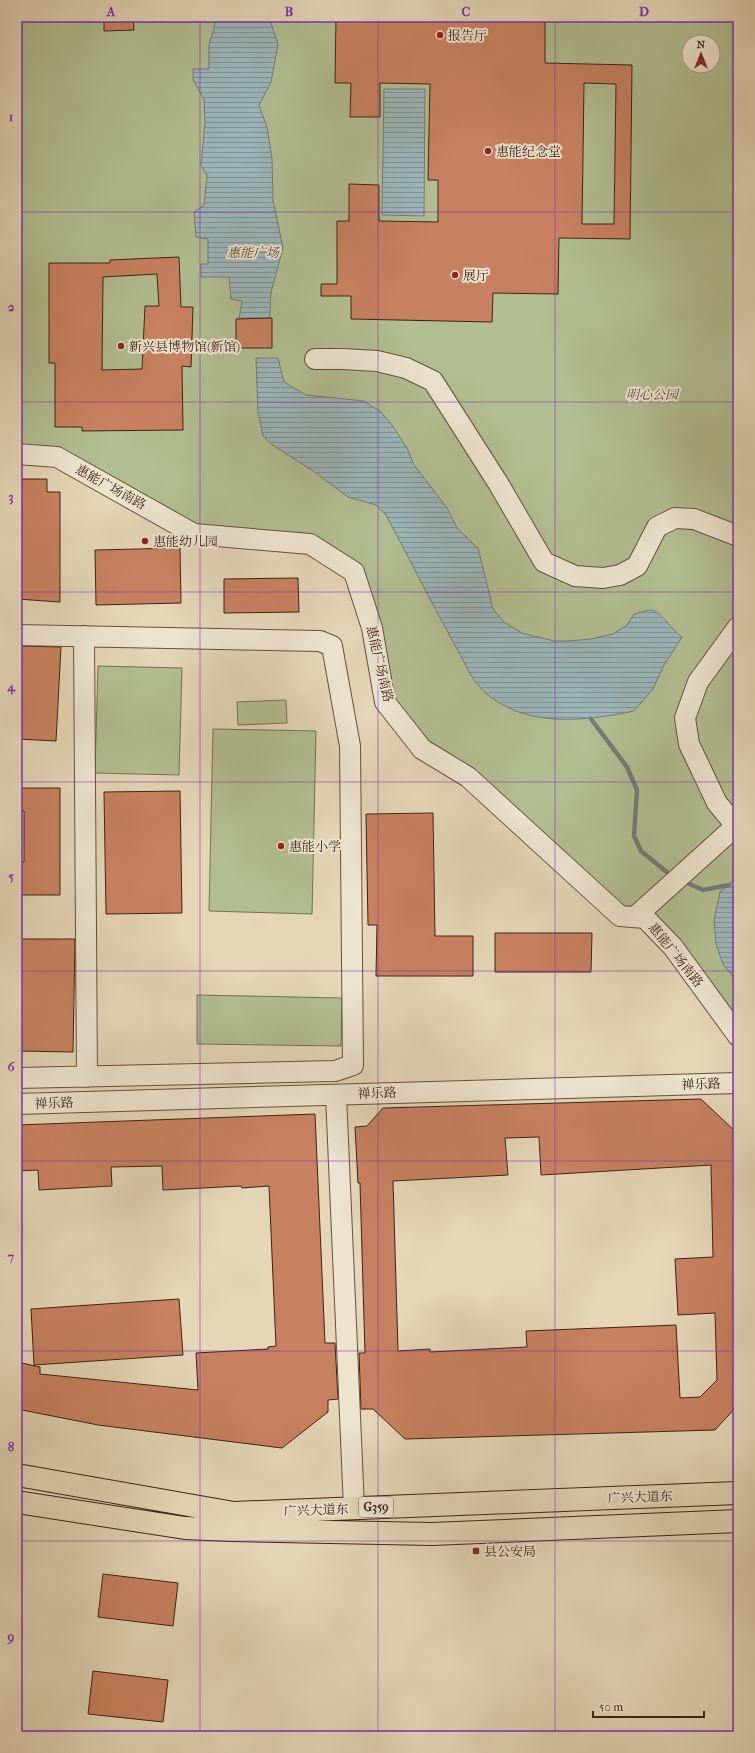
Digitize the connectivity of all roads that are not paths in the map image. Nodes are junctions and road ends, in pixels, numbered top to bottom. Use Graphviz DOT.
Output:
graph roads {
  1 [pos="315,359"];
  2 [pos="17,454"];
  3 [pos="738,536"];
  4 [pos="738,627"];
  5 [pos="17,635"];
  6 [pos="84,636"];
  7 [pos="635,917"];
  8 [pos="738,1036"];
  9 [pos="87,1077"];
  10 [pos="17,1078"];
  11 [pos="738,1083"];
  12 [pos="336,1095"];
  13 [pos="17,1104"];
  14 [pos="17,1475"];
  15 [pos="738,1493"];
  16 [pos="17,1502"];
  17 [pos="354,1508"];
  18 [pos="738,1520"];
  1 -- 3 [label="street"];
  2 -- 7 [label="street, 惠能广场南路"];
  4 -- 7 [label="street"];
  5 -- 6 [label="street"];
  6 -- 9 [label="street"];
  6 -- 9 [label="street"];
  7 -- 8 [label="street, 惠能广场南路"];
  9 -- 10 [label="street"];
  11 -- 12 [label="street, 禅乐路"];
  12 -- 13 [label="street, 禅乐路"];
  12 -- 17 [label="street"];
  14 -- 17 [label="highway, 广兴大道东 / G359"];
  15 -- 17 [label="highway, 广兴大道东 / G359"];
  16 -- 18 [label="highway, 广兴大道东 / G359"];
}
